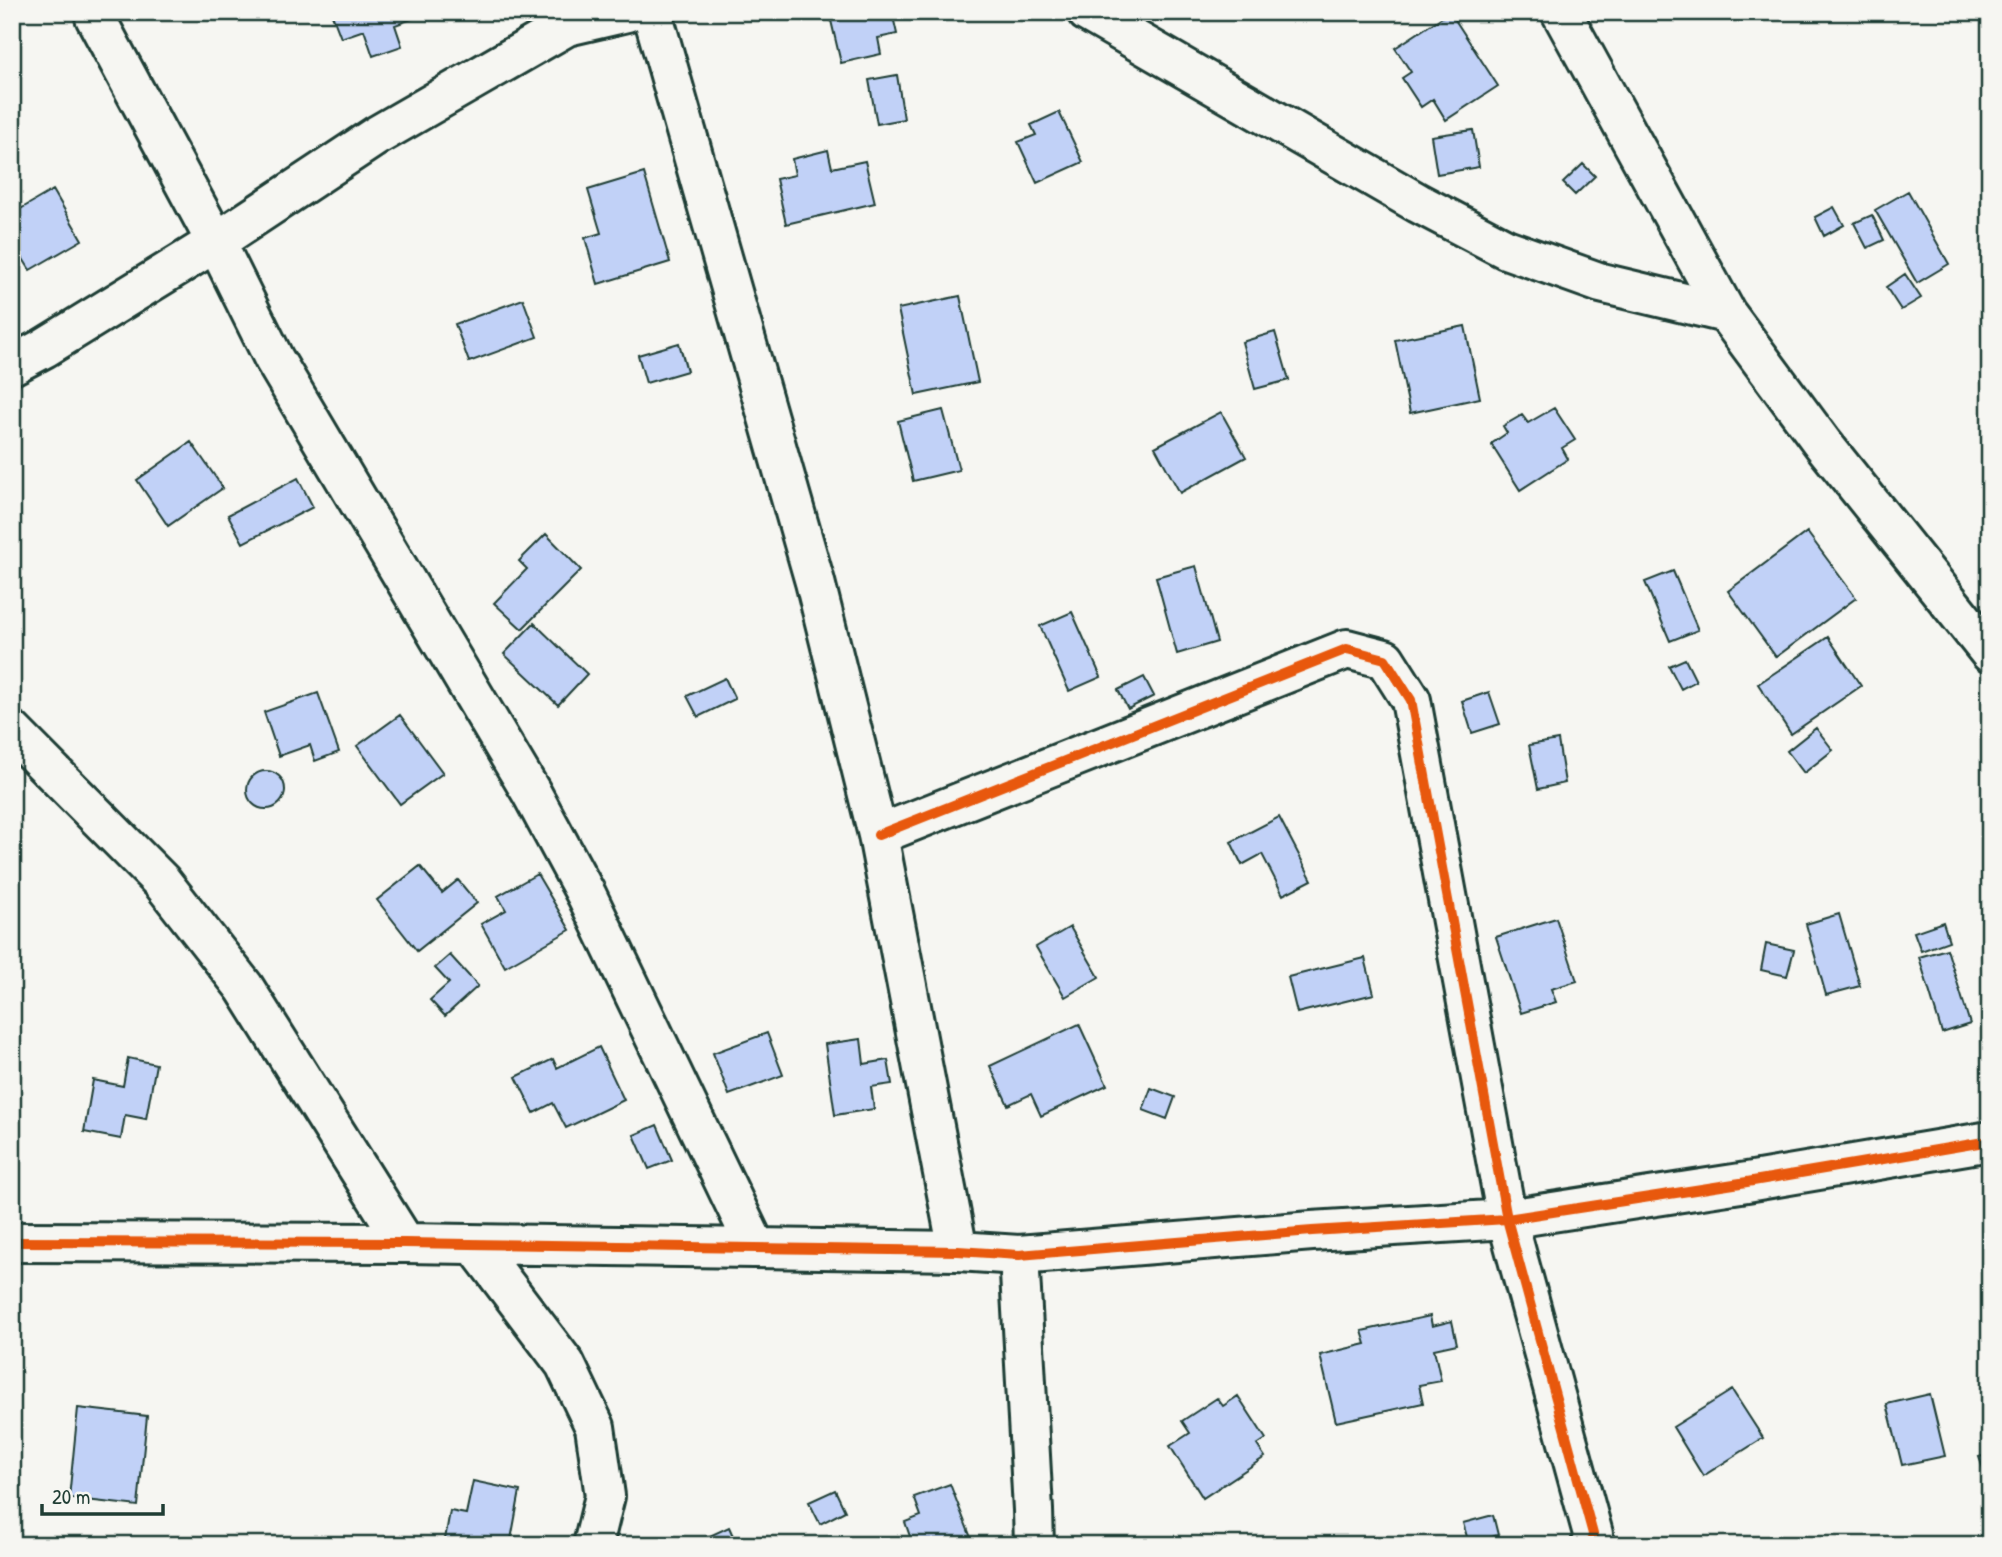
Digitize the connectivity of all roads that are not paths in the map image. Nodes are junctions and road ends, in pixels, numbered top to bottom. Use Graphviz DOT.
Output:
graph roads {
  1 [pos="627,12"];
  2 [pos="652,12"];
  3 [pos="1087,12"];
  4 [pos="1561,12"];
  5 [pos="95,17"];
  6 [pos="571,19"];
  7 [pos="216,242"];
  8 [pos="1726,313"];
  9 [pos="12,365"];
  10 [pos="1990,653"];
  11 [pos="12,731"];
  12 [pos="878,835"];
  13 [pos="1990,1141"];
  14 [pos="1507,1219"];
  15 [pos="12,1242"];
  16 [pos="405,1243"];
  17 [pos="475,1245"];
  18 [pos="756,1248"];
  19 [pos="958,1251"];
  20 [pos="1018,1255"];
  21 [pos="593,1545"];
  22 [pos="1034,1545"];
  23 [pos="1591,1545"];
  1 -- 6 [label="street"];
  2 -- 12 [label="street"];
  3 -- 8 [label="street"];
  4 -- 8 [label="street"];
  5 -- 7 [label="street"];
  6 -- 7 [label="street"];
  7 -- 9 [label="street"];
  7 -- 18 [label="street"];
  8 -- 10 [label="street"];
  11 -- 16 [label="street"];
  12 -- 14 [label="street"];
  12 -- 19 [label="street"];
  13 -- 14 [label="street"];
  14 -- 20 [label="street"];
  14 -- 23 [label="street"];
  15 -- 16 [label="street"];
  16 -- 17 [label="street"];
  17 -- 18 [label="street"];
  17 -- 21 [label="street"];
  18 -- 19 [label="street"];
  19 -- 20 [label="street"];
  20 -- 22 [label="street"];
}
